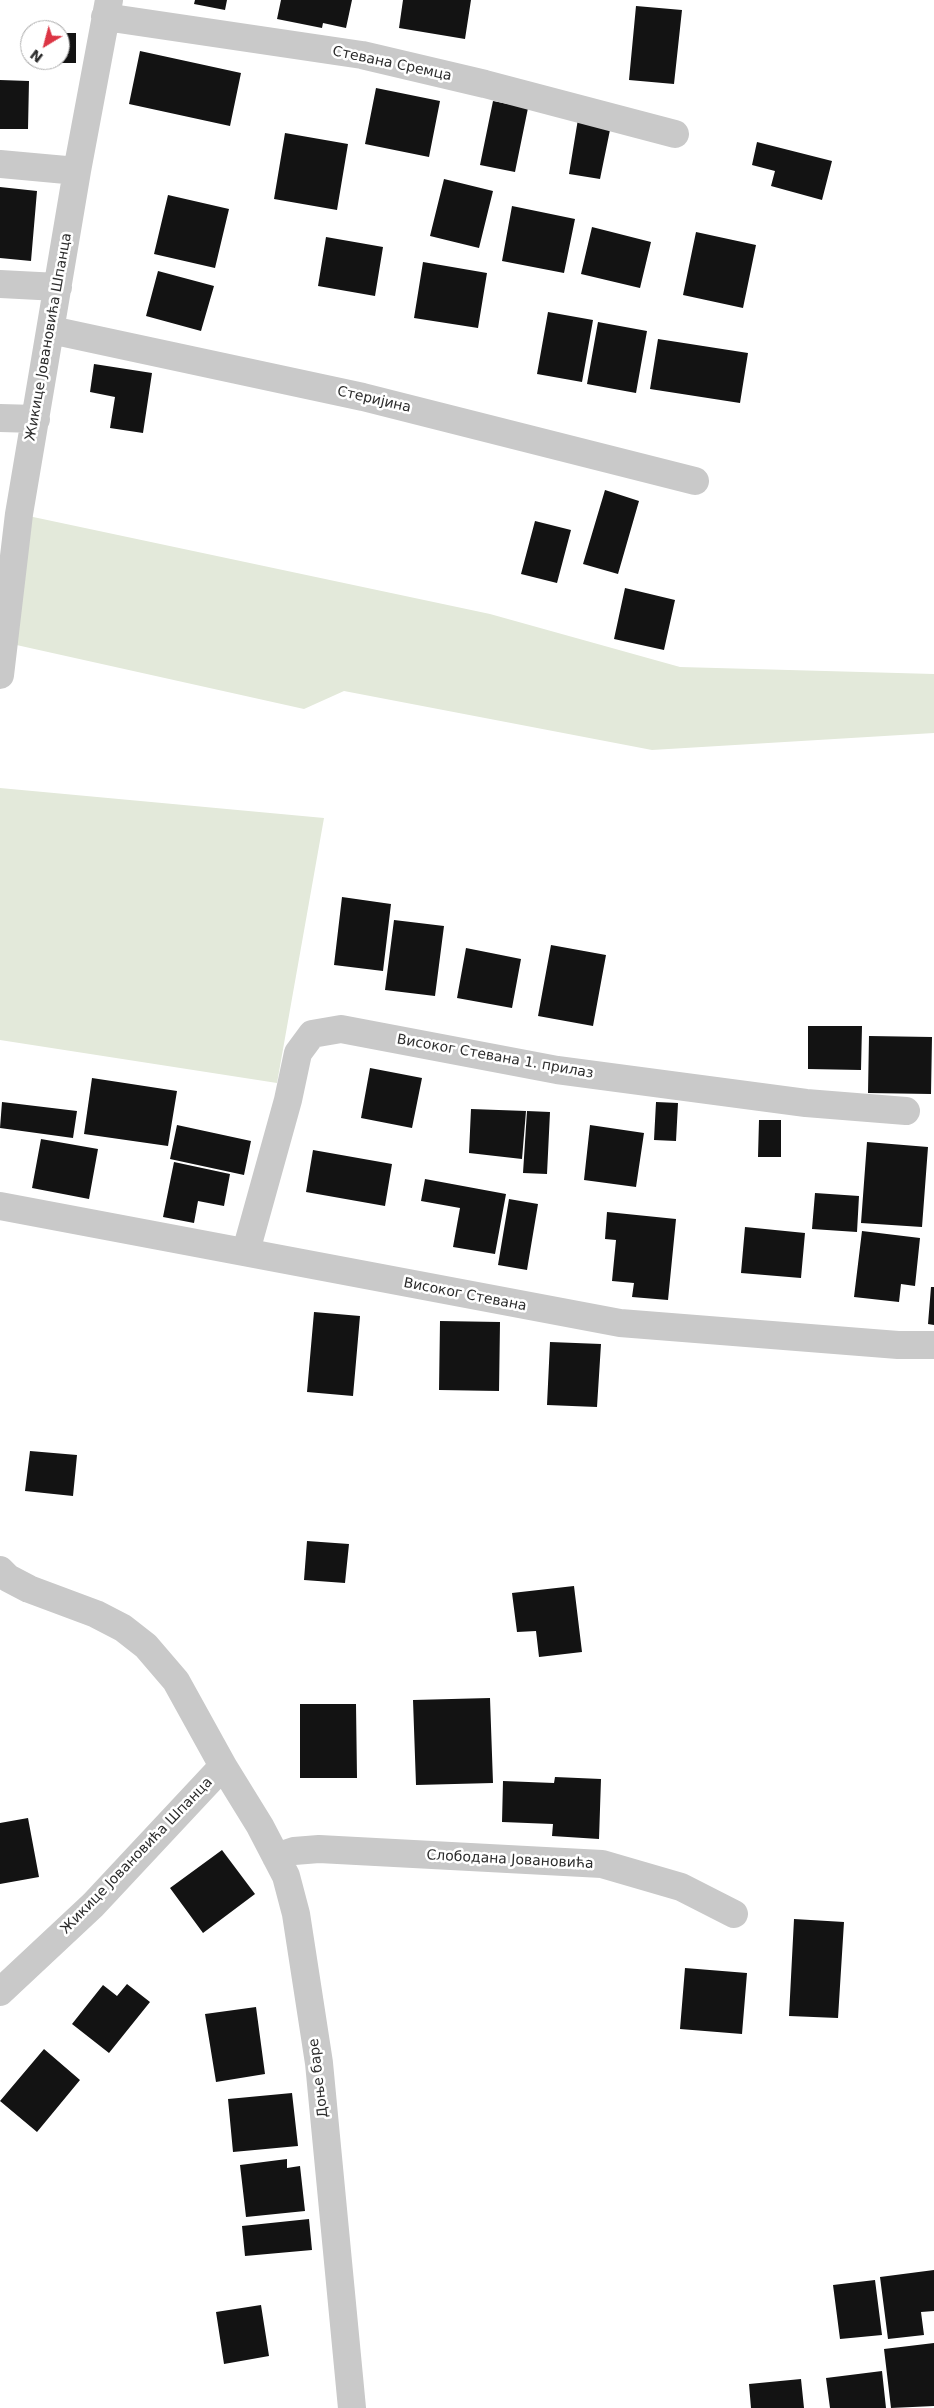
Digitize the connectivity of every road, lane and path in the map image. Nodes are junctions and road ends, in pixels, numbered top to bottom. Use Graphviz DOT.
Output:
graph roads {
  1 [pos="107,9"];
  2 [pos="675,134"];
  3 [pos="0,164"];
  4 [pos="77,171"];
  5 [pos="0,284"];
  6 [pos="58,287"];
  7 [pos="51,330"];
  8 [pos="0,418"];
  9 [pos="36,419"];
  10 [pos="695,481"];
  11 [pos="0,675"];
  12 [pos="906,1111"];
  13 [pos="0,1206"];
  14 [pos="246,1251"];
  15 [pos="934,1345"];
  16 [pos="0,1570"];
  17 [pos="223,1766"];
  18 [pos="276,1857"];
  19 [pos="734,1914"];
  20 [pos="0,1992"];
  21 [pos="352,2408"];
  1 -- 2 [label="street, Стевана Сремца"];
  1 -- 4 [label="street, Жикице Јовановића Шпанца"];
  3 -- 4 [label="street"];
  4 -- 6 [label="street, Жикице Јовановића Шпанца"];
  5 -- 6 [label="street"];
  6 -- 7 [label="street, Жикице Јовановића Шпанца"];
  7 -- 9 [label="street, Жикице Јовановића Шпанца"];
  7 -- 10 [label="street, Стеријина"];
  8 -- 9 [label="street"];
  9 -- 11 [label="street, Жикице Јовановића Шпанца"];
  12 -- 14 [label="street, Високог Стевана 1. прилаз"];
  13 -- 14 [label="street, Високог Стевана"];
  14 -- 15 [label="street, Високог Стевана"];
  16 -- 17 [label="street, Жикице Јовановића Шпанца"];
  17 -- 18 [label="street, Доње баре"];
  17 -- 20 [label="street, Жикице Јовановића Шпанца"];
  18 -- 19 [label="street, Слободана Јовановића"];
  18 -- 21 [label="street, Доње баре"];
}
